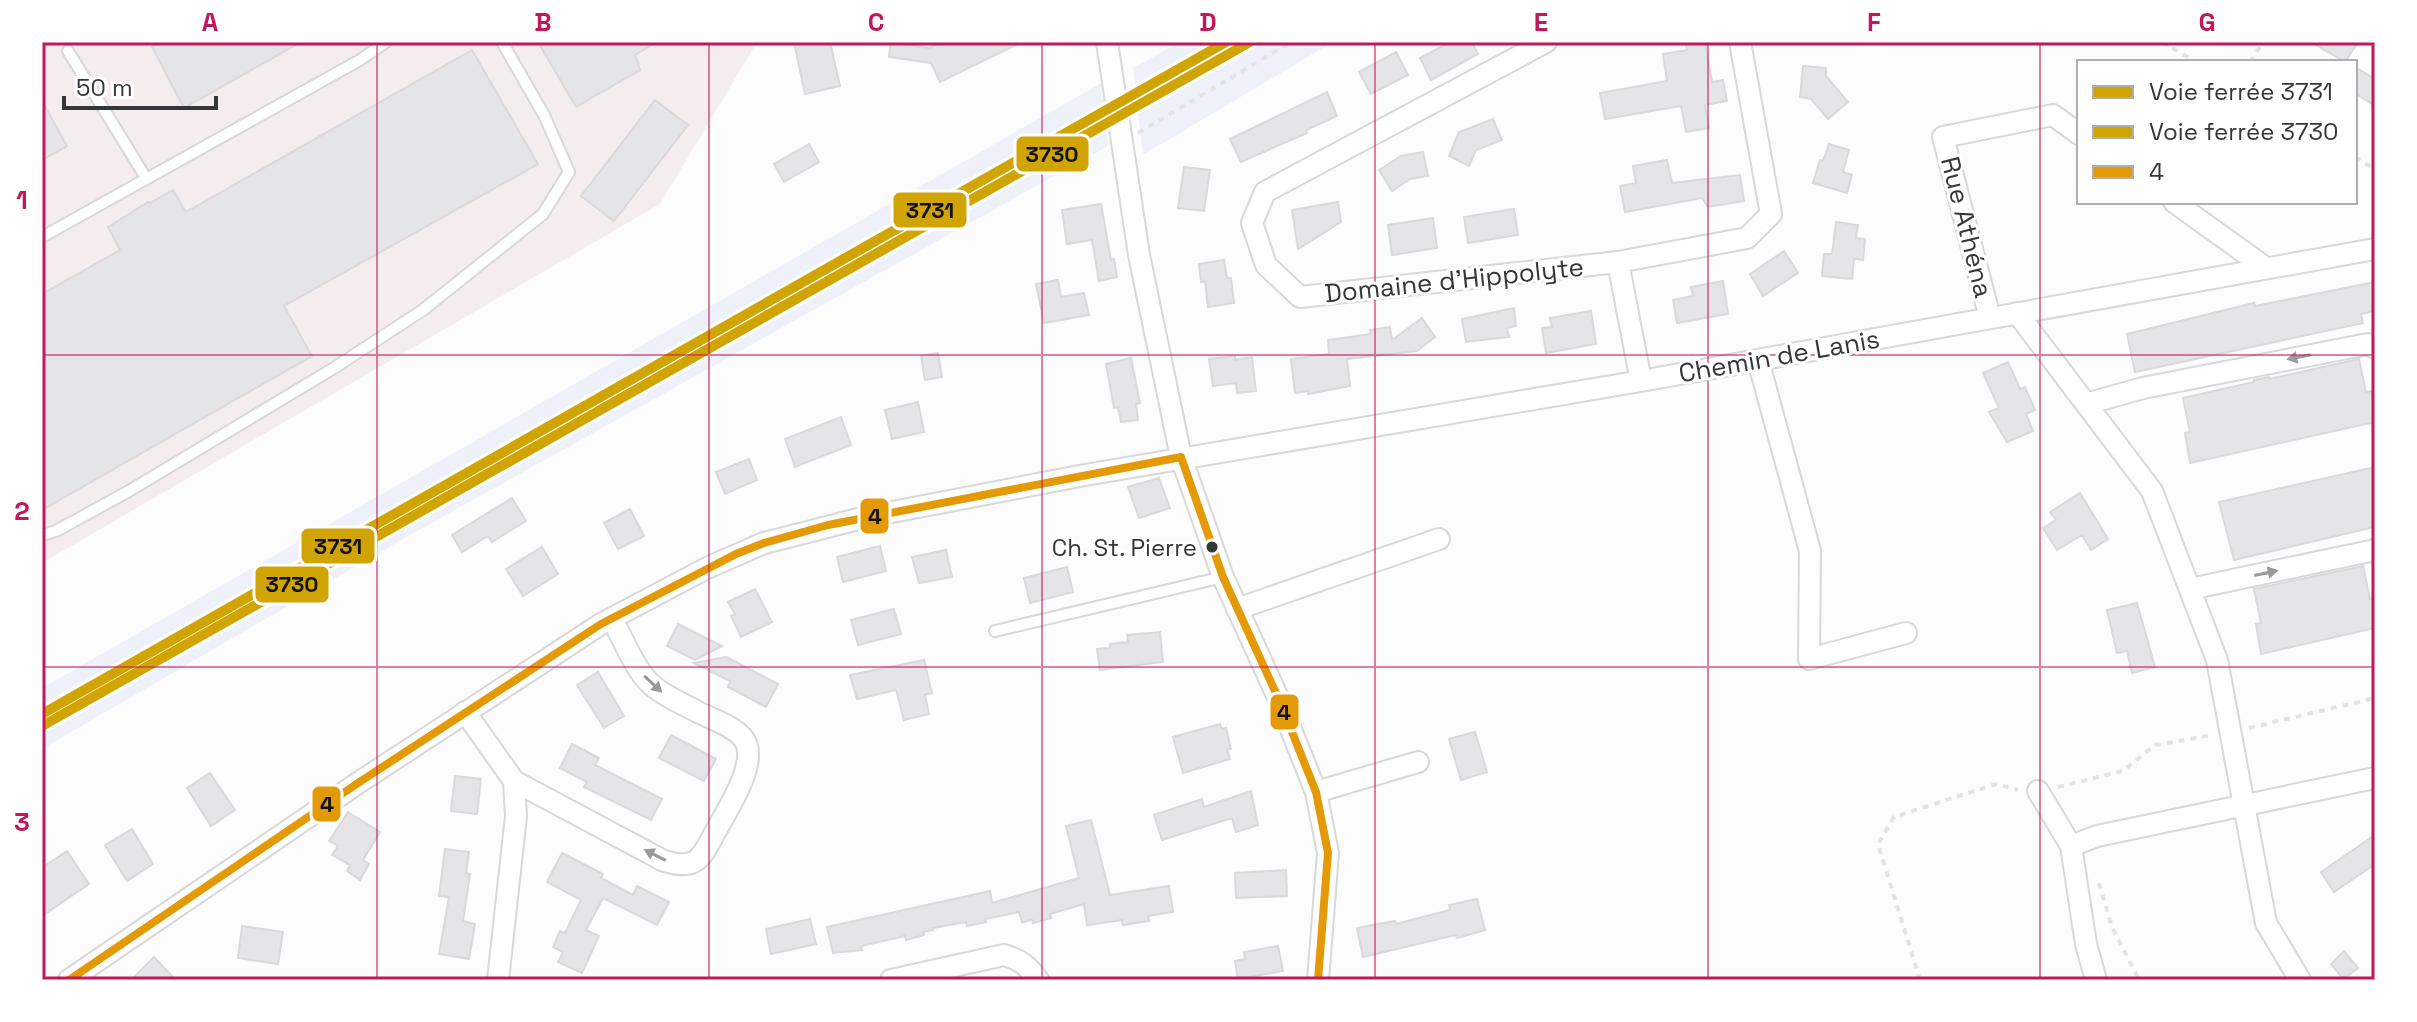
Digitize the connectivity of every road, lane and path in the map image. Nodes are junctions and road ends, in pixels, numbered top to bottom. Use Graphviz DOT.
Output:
graph roads {
  1 [pos="386,42"];
  2 [pos="502,42"];
  3 [pos="1107,42"];
  4 [pos="1291,42"];
  5 [pos="1546,42"];
  6 [pos="1740,42"];
  7 [pos="2162,42"];
  8 [pos="2263,42"];
  9 [pos="68,51"];
  10 [pos="2193,60"];
  11 [pos="2251,60"];
  12 [pos="2077,133"];
  13 [pos="1129,139"];
  14 [pos="2357,158"];
  15 [pos="2375,169"];
  16 [pos="146,178"];
  17 [pos="2177,204"];
  18 [pos="42,237"];
  19 [pos="2375,249"];
  20 [pos="1618,262"];
  21 [pos="2266,268"];
  22 [pos="2017,313"];
  23 [pos="1990,318"];
  24 [pos="2375,348"];
  25 [pos="1758,360"];
  26 [pos="1641,381"];
  27 [pos="2086,404"];
  28 [pos="1181,457"];
  29 [pos="42,535"];
  30 [pos="1439,539"];
  31 [pos="2375,550"];
  32 [pos="1223,577"];
  33 [pos="2190,589"];
  34 [pos="1237,609"];
  35 [pos="612,619"];
  36 [pos="995,631"];
  37 [pos="1906,633"];
  38 [pos="2375,698"];
  39 [pos="465,712"];
  40 [pos="2231,732"];
  41 [pos="1418,762"];
  42 [pos="2375,778"];
  43 [pos="514,781"];
  44 [pos="2059,786"];
  45 [pos="2038,791"];
  46 [pos="1316,792"];
  47 [pos="2062,797"];
  48 [pos="2246,805"];
  49 [pos="2071,846"];
  50 [pos="2096,875"];
  51 [pos="69,980"];
  52 [pos="498,980"];
  53 [pos="891,980"];
  54 [pos="1038,980"];
  55 [pos="1318,980"];
  56 [pos="1920,980"];
  57 [pos="2096,980"];
  58 [pos="2139,980"];
  59 [pos="2300,980"];
  1 -- 16 [label="lane"];
  2 -- 29 [label="lane"];
  3 -- 13 [label="street"];
  4 -- 13 [label="path"];
  5 -- 20 [label="street, Domaine d'Hippolyte"];
  6 -- 20 [label="street, Domaine d'Hippolyte"];
  7 -- 10 [label="path"];
  8 -- 11 [label="path"];
  9 -- 16 [label="lane"];
  12 -- 23 [label="street, Rue Athéna"];
  13 -- 28 [label="street"];
  14 -- 15 [label="path"];
  16 -- 18 [label="lane"];
  17 -- 21 [label="street"];
  19 -- 21 [label="street, Chemin de Lanis"];
  20 -- 26 [label="street, Domaine d'Hippolyte"];
  21 -- 22 [label="street, Chemin de Lanis"];
  22 -- 23 [label="street, Chemin de Lanis"];
  22 -- 27 [label="street"];
  23 -- 25 [label="street, Chemin de Lanis"];
  24 -- 27 [label="street, one-way"];
  25 -- 26 [label="street, Chemin de Lanis"];
  25 -- 37 [label="street"];
  26 -- 28 [label="street, Chemin de Lanis"];
  27 -- 33 [label="street"];
  28 -- 32 [label="street"];
  28 -- 35 [label="street, Chemin de Lanis"];
  30 -- 34 [label="street"];
  33 -- 31 [label="street, one-way"];
  32 -- 34 [label="street"];
  32 -- 36 [label="lane"];
  33 -- 40 [label="street"];
  34 -- 46 [label="street"];
  35 -- 39 [label="street, Chemin de Lanis"];
  35 -- 43 [label="street, one-way"];
  38 -- 40 [label="path"];
  39 -- 43 [label="street"];
  39 -- 51 [label="street, Chemin de Lanis"];
  40 -- 44 [label="path"];
  40 -- 48 [label="street"];
  41 -- 46 [label="street"];
  42 -- 48 [label="street"];
  43 -- 52 [label="street"];
  44 -- 45 [label="path"];
  44 -- 47 [label="path"];
  45 -- 49 [label="street"];
  45 -- 56 [label="path"];
  46 -- 55 [label="street"];
  48 -- 49 [label="street"];
  48 -- 59 [label="street"];
  49 -- 57 [label="street"];
  50 -- 58 [label="path"];
  53 -- 54 [label="street"];
}
